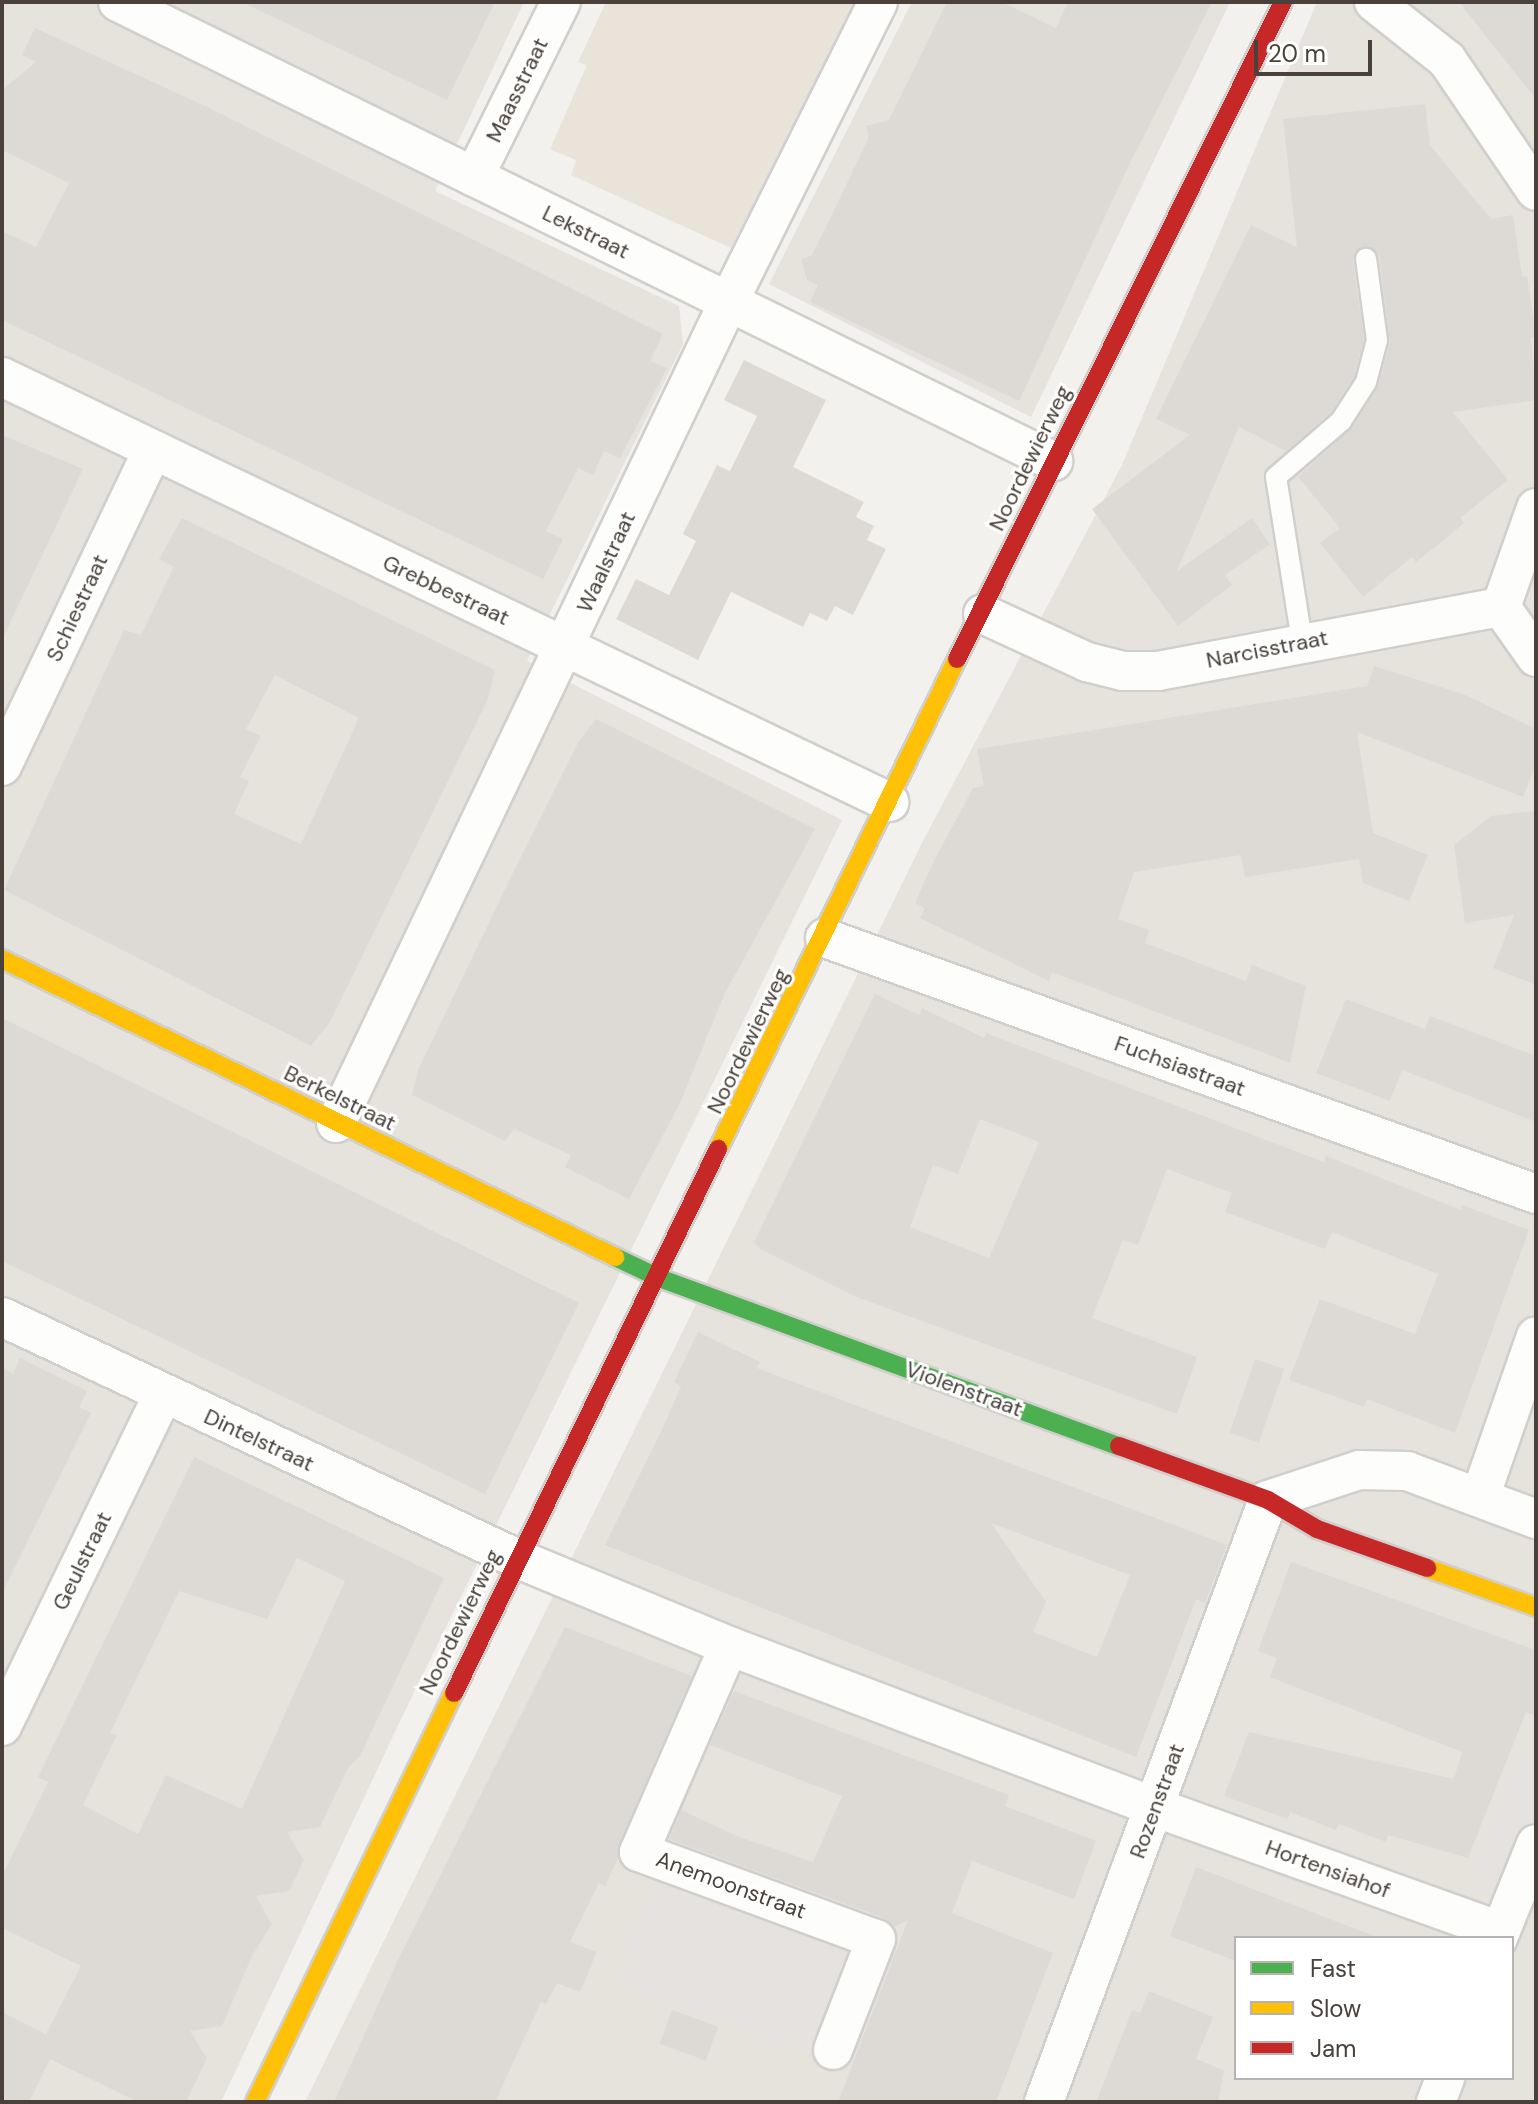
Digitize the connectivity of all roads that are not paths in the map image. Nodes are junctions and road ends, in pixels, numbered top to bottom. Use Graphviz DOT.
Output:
graph roads {
  1 [pos="118,2"];
  2 [pos="561,2"];
  3 [pos="878,2"];
  4 [pos="1283,2"];
  5 [pos="1374,2"];
  6 [pos="474,177"];
  7 [pos="1536,191"];
  8 [pos="1366,259"];
  9 [pos="729,301"];
  10 [pos="2,377"];
  11 [pos="152,451"];
  12 [pos="1053,461"];
  13 [pos="1536,508"];
  14 [pos="1501,607"];
  15 [pos="983,614"];
  16 [pos="1302,641"];
  17 [pos="566,647"];
  18 [pos="1536,657"];
  19 [pos="2,766"];
  20 [pos="889,802"];
  21 [pos="825,938"];
  22 [pos="2,959"];
  23 [pos="336,1123"];
  24 [pos="1536,1194"];
  25 [pos="659,1278"];
  26 [pos="2,1317"];
  27 [pos="1536,1336"];
  28 [pos="162,1396"];
  29 [pos="1480,1497"];
  30 [pos="1268,1500"];
  31 [pos="1536,1519"];
  32 [pos="518,1559"];
  33 [pos="1536,1607"];
  34 [pos="729,1646"];
  35 [pos="2,1726"];
  36 [pos="1154,1807"];
  37 [pos="1536,1844"];
  38 [pos="1512,1922"];
  39 [pos="833,2050"];
  40 [pos="1444,2080"];
  41 [pos="255,2102"];
  42 [pos="1044,2102"];
  43 [pos="1436,2102"];
  1 -- 6 [label="street, Lekstraat"];
  2 -- 6 [label="street, Maasstraat"];
  3 -- 9 [label="street, Waalstraat"];
  4 -- 12 [label="street, Noordewierweg"];
  5 -- 7 [label="street"];
  6 -- 9 [label="street, Lekstraat"];
  8 -- 16 [label="lane"];
  9 -- 12 [label="street, Lekstraat"];
  9 -- 17 [label="street, Waalstraat"];
  10 -- 11 [label="street, Grebbestraat"];
  11 -- 17 [label="street, Grebbestraat"];
  11 -- 19 [label="street, Schiestraat"];
  12 -- 15 [label="street, Noordewierweg"];
  13 -- 14 [label="street"];
  14 -- 16 [label="street, Narcisstraat"];
  14 -- 18 [label="street"];
  15 -- 16 [label="street, Narcisstraat"];
  15 -- 20 [label="street, Noordewierweg"];
  17 -- 20 [label="street, Grebbestraat"];
  17 -- 23 [label="street, Waalstraat"];
  20 -- 21 [label="street, Noordewierweg"];
  21 -- 24 [label="street, Fuchsiastraat"];
  21 -- 25 [label="street, Noordewierweg"];
  22 -- 23 [label="street, Berkelstraat"];
  23 -- 25 [label="street, Berkelstraat"];
  25 -- 30 [label="street, Violenstraat"];
  25 -- 32 [label="street, Noordewierweg"];
  26 -- 28 [label="street, Dintelstraat"];
  27 -- 29 [label="street"];
  28 -- 32 [label="street, Dintelstraat"];
  28 -- 35 [label="street, Geulstraat"];
  29 -- 30 [label="street"];
  29 -- 31 [label="street"];
  30 -- 33 [label="street, Violenstraat"];
  30 -- 36 [label="street, Rozenstraat"];
  32 -- 34 [label="street"];
  32 -- 41 [label="street, Noordewierweg"];
  34 -- 36 [label="street"];
  34 -- 39 [label="street, Anemoonstraat"];
  36 -- 38 [label="street, Hortensiahof"];
  36 -- 42 [label="street, Rozenstraat"];
  37 -- 38 [label="street"];
  40 -- 43 [label="street"];
}
